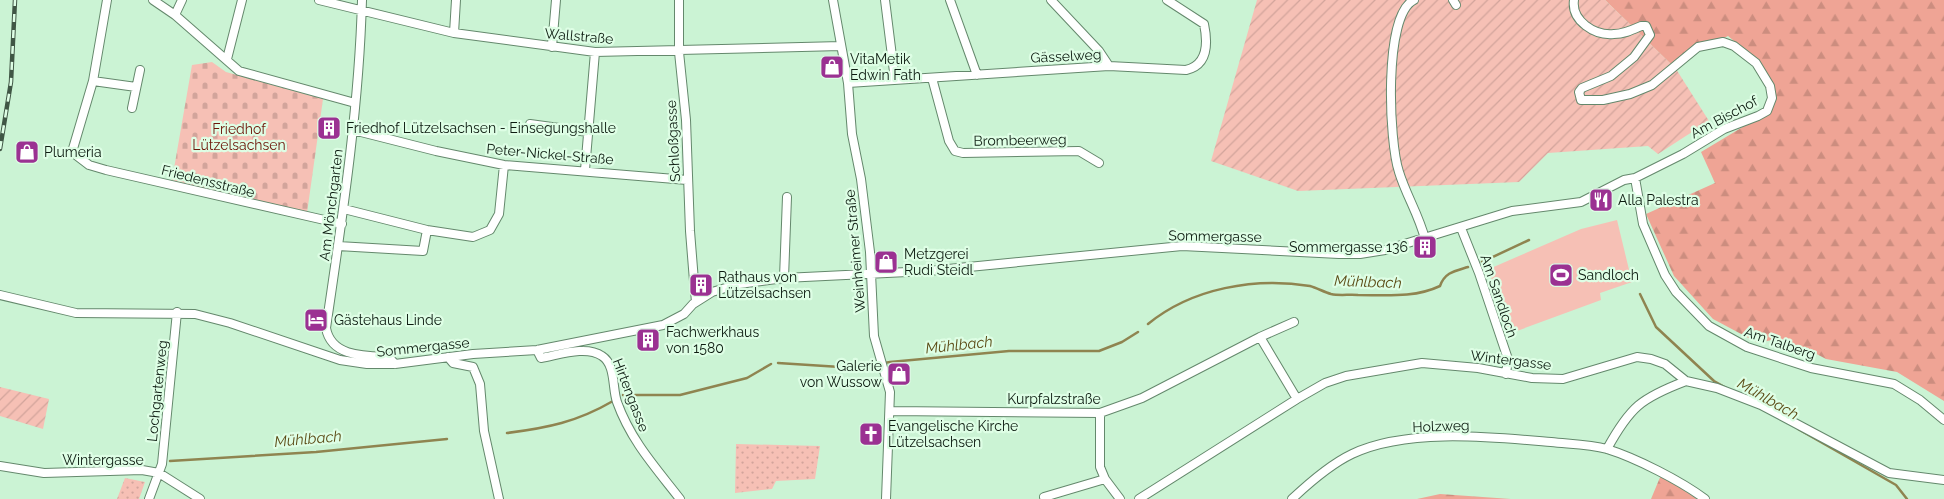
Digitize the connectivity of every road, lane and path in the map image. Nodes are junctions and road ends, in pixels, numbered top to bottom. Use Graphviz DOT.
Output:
graph roads {
  1 [pos="107,0"];
  2 [pos="153,0"];
  3 [pos="182,0"];
  4 [pos="242,0"];
  5 [pos="319,0"];
  6 [pos="362,0"];
  7 [pos="456,0"];
  8 [pos="556,0"];
  9 [pos="679,0"];
  10 [pos="833,0"];
  11 [pos="885,0"];
  12 [pos="950,0"];
  13 [pos="1051,0"];
  14 [pos="1167,0"];
  15 [pos="1414,0"];
  16 [pos="1574,0"];
  17 [pos="362,11"];
  18 [pos="175,15"];
  19 [pos="454,33"];
  20 [pos="842,46"];
  21 [pos="552,47"];
  22 [pos="595,52"];
  23 [pos="679,52"];
  24 [pos="227,59"];
  25 [pos="1109,66"];
  26 [pos="140,70"];
  27 [pos="978,75"];
  28 [pos="932,78"];
  29 [pos="895,80"];
  30 [pos="93,81"];
  31 [pos="848,83"];
  32 [pos="136,87"];
  33 [pos="355,103"];
  34 [pos="132,108"];
  35 [pos="530,124"];
  36 [pos="353,130"];
  37 [pos="588,132"];
  38 [pos="1099,163"];
  39 [pos="504,165"];
  40 [pos="585,170"];
  41 [pos="1635,178"];
  42 [pos="688,180"];
  43 [pos="787,197"];
  44 [pos="344,209"];
  45 [pos="342,224"];
  46 [pos="1460,228"];
  47 [pos="427,230"];
  48 [pos="1425,239"];
  49 [pos="338,246"];
  50 [pos="872,273"];
  51 [pos="784,278"];
  52 [pos="694,281"];
  53 [pos="695,290"];
  54 [pos="0,295"];
  55 [pos="696,302"];
  56 [pos="178,312"];
  57 [pos="1294,322"];
  58 [pos="1260,337"];
  59 [pos="537,350"];
  60 [pos="448,357"];
  61 [pos="394,364"];
  62 [pos="1506,374"];
  63 [pos="1686,381"];
  64 [pos="1297,399"];
  65 [pos="891,411"];
  66 [pos="1100,413"];
  67 [pos="1944,420"];
  68 [pos="1607,449"];
  69 [pos="0,466"];
  70 [pos="159,473"];
  71 [pos="1105,479"];
  72 [pos="1944,480"];
  73 [pos="1044,497"];
  74 [pos="149,499"];
  75 [pos="200,499"];
  76 [pos="499,499"];
  77 [pos="680,499"];
  78 [pos="886,499"];
  79 [pos="1120,499"];
  80 [pos="1139,499"];
  81 [pos="1292,499"];
  82 [pos="1705,499"];
  1 -- 30 [label="street"];
  2 -- 18 [label="street"];
  3 -- 18 [label="street"];
  4 -- 24 [label="street"];
  5 -- 17 [label="street, Wallstraße"];
  6 -- 17 [label="street, Am Mönchgarten"];
  7 -- 19 [label="street"];
  8 -- 21 [label="street"];
  9 -- 23 [label="street, Schloßgasse"];
  10 -- 20 [label="street, Weinheimer Straße"];
  11 -- 29 [label="street"];
  12 -- 27 [label="street"];
  13 -- 25 [label="street"];
  14 -- 25 [label="street, Gässelweg"];
  15 -- 48 [label="street"];
  16 -- 41 [label="street, Am Bischof"];
  17 -- 19 [label="street, Wallstraße"];
  17 -- 33 [label="street, Am Mönchgarten"];
  18 -- 24 [label="street"];
  19 -- 21 [label="street, Wallstraße"];
  20 -- 23 [label="street, Wallstraße"];
  20 -- 31 [label="street, Weinheimer Straße"];
  21 -- 22 [label="street, Wallstraße"];
  22 -- 23 [label="street, Wallstraße"];
  22 -- 37 [label="street"];
  23 -- 42 [label="street, Schloßgasse"];
  24 -- 33 [label="street"];
  25 -- 27 [label="street, Gässelweg"];
  26 -- 32 [label="street"];
  27 -- 28 [label="street, Gässelweg"];
  28 -- 29 [label="street, Gässelweg"];
  28 -- 38 [label="street, Brombeerweg"];
  29 -- 31 [label="street, Gässelweg"];
  30 -- 32 [label="street"];
  30 -- 45 [label="street, Friedensstraße"];
  31 -- 50 [label="street, Weinheimer Straße"];
  32 -- 34 [label="street"];
  33 -- 36 [label="street, Am Mönchgarten"];
  35 -- 37 [label="street"];
  36 -- 39 [label="street, Peter-Nickel-Straße"];
  36 -- 44 [label="street, Am Mönchgarten"];
  37 -- 40 [label="street"];
  39 -- 40 [label="street, Peter-Nickel-Straße"];
  39 -- 47 [label="street"];
  40 -- 42 [label="street, Peter-Nickel-Straße"];
  41 -- 46 [label="street, Sommergasse"];
  41 -- 67 [label="street, Am Talberg"];
  42 -- 52 [label="street, Schloßgasse"];
  43 -- 51 [label="street"];
  44 -- 45 [label="street, Am Mönchgarten"];
  44 -- 47 [label="street"];
  45 -- 49 [label="street, Am Mönchgarten"];
  46 -- 48 [label="street, Sommergasse"];
  46 -- 62 [label="street, Am Sandloch"];
  47 -- 49 [label="street"];
  48 -- 50 [label="street, Sommergasse"];
  49 -- 61 [label="street, Am Mönchgarten"];
  50 -- 51 [label="street, Sommergasse"];
  50 -- 65 [label="street, Weinheimer Straße"];
  51 -- 55 [label="street, Sommergasse"];
  53 -- 55 [label="street"];
  54 -- 56 [label="street, Sommergasse"];
  55 -- 59 [label="street, Sommergasse"];
  56 -- 61 [label="street, Sommergasse"];
  56 -- 70 [label="street, Lochgartenweg"];
  57 -- 58 [label="street, Kurpfalzstraße"];
  58 -- 64 [label="street"];
  58 -- 66 [label="street, Kurpfalzstraße"];
  59 -- 60 [label="street, Sommergasse"];
  59 -- 77 [label="street, Hirtengasse"];
  60 -- 61 [label="street, Sommergasse"];
  60 -- 76 [label="street"];
  62 -- 63 [label="street, Wintergasse"];
  62 -- 64 [label="street, Wintergasse"];
  63 -- 68 [label="street"];
  63 -- 72 [label="street, Wintergasse"];
  64 -- 80 [label="street, Wintergasse"];
  65 -- 66 [label="street, Kurpfalzstraße"];
  65 -- 78 [label="street, Weinheimer Straße"];
  66 -- 71 [label="street"];
  68 -- 81 [label="street, Holzweg"];
  68 -- 82 [label="street, Holzweg"];
  69 -- 70 [label="street, Wintergasse"];
  70 -- 74 [label="street, Lochgartenweg"];
  70 -- 75 [label="street, Wintergasse"];
  71 -- 73 [label="street"];
  71 -- 79 [label="street"];
}
